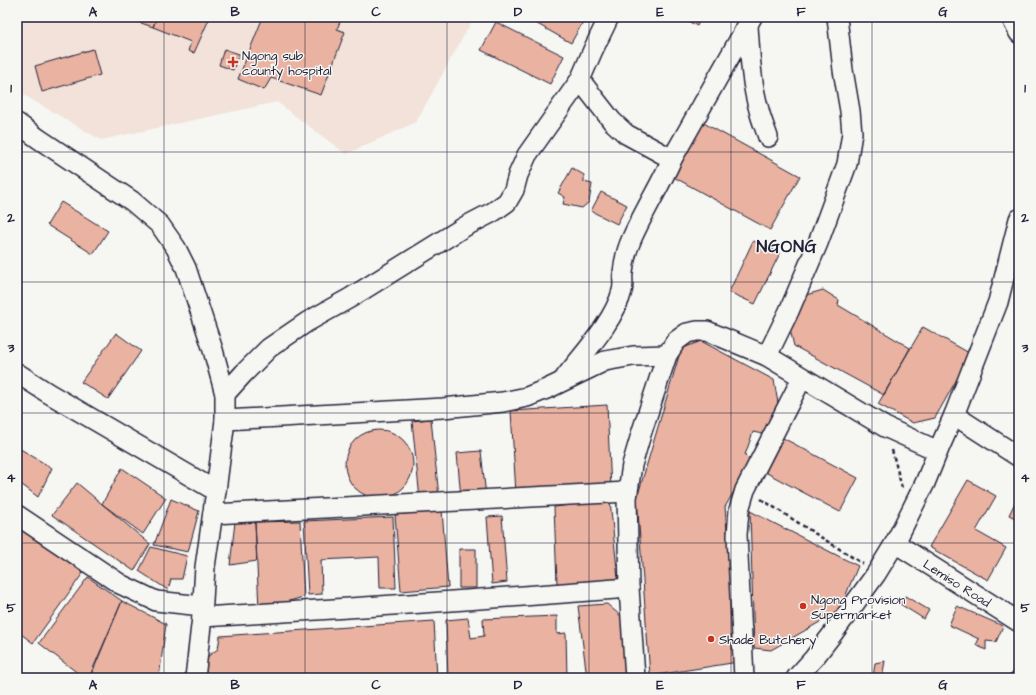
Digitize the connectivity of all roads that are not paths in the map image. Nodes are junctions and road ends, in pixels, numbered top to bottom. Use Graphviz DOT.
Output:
graph roads {
  1 [pos="609,17"];
  2 [pos="837,17"];
  3 [pos="1011,17"];
  4 [pos="750,22"];
  5 [pos="1019,33"];
  6 [pos="580,80"];
  7 [pos="17,123"];
  8 [pos="768,137"];
  9 [pos="672,159"];
  10 [pos="1019,219"];
  11 [pos="667,354"];
  12 [pos="767,356"];
  13 [pos="17,373"];
  14 [pos="802,378"];
  15 [pos="562,382"];
  16 [pos="225,394"];
  17 [pos="954,415"];
  18 [pos="225,420"];
  19 [pos="938,451"];
  20 [pos="1019,456"];
  21 [pos="216,491"];
  22 [pos="627,492"];
  23 [pos="213,514"];
  24 [pos="17,515"];
  25 [pos="895,543"];
  26 [pos="629,588"];
  27 [pos="202,612"];
  28 [pos="1019,622"];
  29 [pos="195,678"];
  30 [pos="635,678"];
  31 [pos="744,678"];
  32 [pos="796,678"];
  1 -- 6 [label="street"];
  2 -- 12 [label="street"];
  3 -- 5 [label="street"];
  4 -- 8 [label="street"];
  4 -- 9 [label="street"];
  6 -- 9 [label="street"];
  6 -- 16 [label="street"];
  7 -- 16 [label="street"];
  9 -- 15 [label="street"];
  10 -- 17 [label="street"];
  11 -- 12 [label="street"];
  11 -- 15 [label="street"];
  11 -- 22 [label="street"];
  12 -- 14 [label="street"];
  13 -- 21 [label="street"];
  14 -- 19 [label="street"];
  14 -- 31 [label="street"];
  15 -- 18 [label="street"];
  16 -- 18 [label="street"];
  17 -- 19 [label="street"];
  17 -- 20 [label="street"];
  18 -- 21 [label="street"];
  19 -- 25 [label="street"];
  21 -- 23 [label="street"];
  22 -- 23 [label="street"];
  22 -- 26 [label="street"];
  23 -- 27 [label="street"];
  24 -- 27 [label="street"];
  25 -- 28 [label="street, Lemiso Road"];
  25 -- 32 [label="street"];
  26 -- 27 [label="street"];
  26 -- 30 [label="street"];
  27 -- 29 [label="street"];
}
